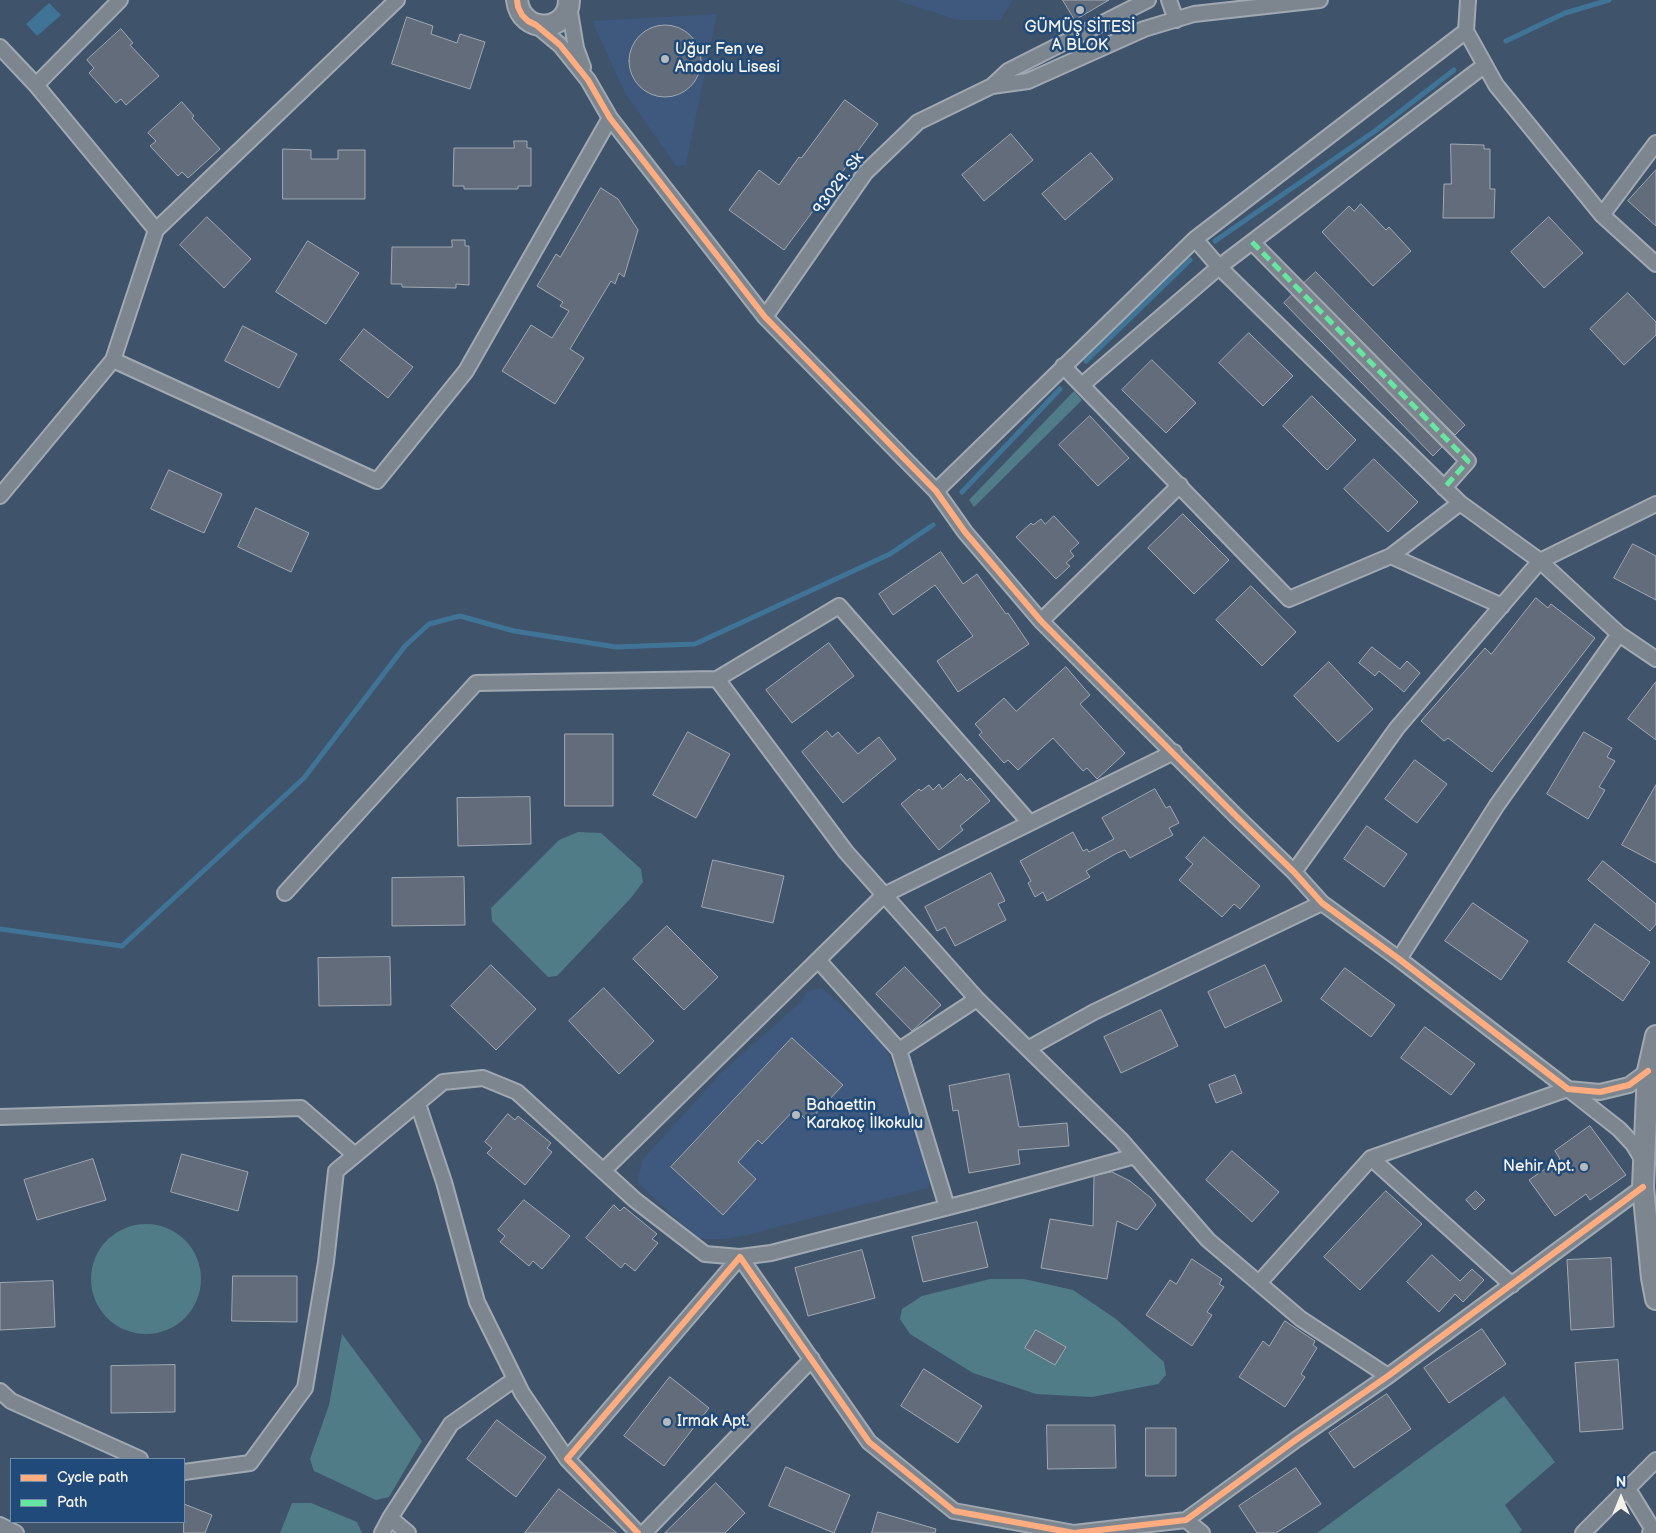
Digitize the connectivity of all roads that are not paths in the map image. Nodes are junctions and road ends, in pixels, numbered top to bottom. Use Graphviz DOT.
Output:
graph roads {
  1 [pos="120,0"];
  2 [pos="397,0"];
  3 [pos="1148,0"];
  4 [pos="1169,0"];
  5 [pos="1320,0"];
  6 [pos="1468,0"];
  7 [pos="514,2"];
  8 [pos="569,2"];
  9 [pos="1176,20"];
  10 [pos="536,25"];
  11 [pos="1466,31"];
  12 [pos="0,47"];
  13 [pos="1485,65"];
  14 [pos="588,80"];
  15 [pos="36,85"];
  16 [pos="992,86"];
  17 [pos="610,118"];
  18 [pos="1656,143"];
  19 [pos="1602,215"];
  20 [pos="156,230"];
  21 [pos="1195,240"];
  22 [pos="1252,242"];
  23 [pos="1656,264"];
  24 [pos="1219,267"];
  25 [pos="765,317"];
  26 [pos="112,360"];
  27 [pos="1063,366"];
  28 [pos="1082,384"];
  29 [pos="1180,485"];
  30 [pos="1444,488"];
  31 [pos="936,491"];
  32 [pos="0,496"];
  33 [pos="1460,503"];
  34 [pos="1656,504"];
  35 [pos="1391,556"];
  36 [pos="1540,561"];
  37 [pos="1502,606"];
  38 [pos="1041,621"];
  39 [pos="1619,634"];
  40 [pos="1656,659"];
  41 [pos="717,680"];
  42 [pos="1174,752"];
  43 [pos="1030,823"];
  44 [pos="1294,872"];
  45 [pos="285,893"];
  46 [pos="884,895"];
  47 [pos="1322,903"];
  48 [pos="1399,959"];
  49 [pos="818,960"];
  50 [pos="977,999"];
  51 [pos="1656,1036"];
  52 [pos="1029,1048"];
  53 [pos="899,1050"];
  54 [pos="1652,1070"];
  55 [pos="1568,1089"];
  56 [pos="418,1104"];
  57 [pos="0,1117"];
  58 [pos="356,1155"];
  59 [pos="1135,1156"];
  60 [pos="1371,1158"];
  61 [pos="603,1171"];
  62 [pos="1647,1179"];
  63 [pos="947,1207"];
  64 [pos="740,1257"];
  65 [pos="1259,1283"];
  66 [pos="1512,1285"];
  67 [pos="1656,1299"];
  68 [pos="812,1359"];
  69 [pos="1388,1376"];
  70 [pos="516,1379"];
  71 [pos="0,1391"];
  72 [pos="138,1458"];
  73 [pos="567,1459"];
  74 [pos="1656,1460"];
  75 [pos="185,1472"];
  76 [pos="1628,1489"];
  77 [pos="390,1518"];
  78 [pos="1186,1520"];
  79 [pos="0,1525"];
  80 [pos="16,1533"];
  81 [pos="382,1533"];
  82 [pos="408,1533"];
  83 [pos="638,1533"];
  84 [pos="644,1533"];
  85 [pos="1202,1533"];
  86 [pos="1583,1533"];
  87 [pos="1650,1533"];
  1 -- 15 [label="street"];
  2 -- 20 [label="street"];
  3 -- 16 [label="street, 93029. Sk"];
  4 -- 9 [label="street"];
  5 -- 9 [label="street, 93029. Sk"];
  6 -- 11 [label="street"];
  7 -- 10 [label="main road"];
  8 -- 10 [label="main road"];
  8 -- 14 [label="street"];
  9 -- 16 [label="street, 93029. Sk"];
  10 -- 14 [label="street"];
  11 -- 13 [label="street"];
  11 -- 21 [label="street"];
  12 -- 15 [label="street"];
  13 -- 19 [label="street"];
  13 -- 22 [label="street"];
  14 -- 17 [label="street"];
  15 -- 20 [label="street"];
  16 -- 25 [label="street, 93029. Sk"];
  17 -- 25 [label="street"];
  17 -- 26 [label="street"];
  18 -- 19 [label="street"];
  19 -- 23 [label="street"];
  20 -- 26 [label="street"];
  21 -- 24 [label="street"];
  21 -- 27 [label="street"];
  22 -- 24 [label="street"];
  22 -- 30 [label="street"];
  24 -- 28 [label="street"];
  24 -- 30 [label="street"];
  25 -- 31 [label="street"];
  26 -- 32 [label="street"];
  27 -- 28 [label="street"];
  27 -- 31 [label="street"];
  28 -- 29 [label="street"];
  29 -- 35 [label="street"];
  29 -- 38 [label="street"];
  30 -- 33 [label="street"];
  31 -- 38 [label="street"];
  33 -- 35 [label="street"];
  33 -- 36 [label="street"];
  34 -- 36 [label="street"];
  35 -- 37 [label="street"];
  36 -- 37 [label="street"];
  36 -- 39 [label="street"];
  37 -- 44 [label="street"];
  38 -- 42 [label="street"];
  39 -- 40 [label="street"];
  39 -- 48 [label="street"];
  41 -- 43 [label="street"];
  41 -- 45 [label="street"];
  41 -- 46 [label="street"];
  42 -- 43 [label="street"];
  42 -- 44 [label="street"];
  43 -- 46 [label="street"];
  44 -- 47 [label="street"];
  46 -- 49 [label="street"];
  46 -- 50 [label="street"];
  47 -- 48 [label="street"];
  47 -- 52 [label="street"];
  48 -- 55 [label="street"];
  49 -- 53 [label="street"];
  49 -- 61 [label="street"];
  50 -- 52 [label="street"];
  50 -- 53 [label="street"];
  51 -- 54 [label="main road"];
  52 -- 59 [label="street"];
  53 -- 63 [label="street"];
  54 -- 55 [label="street"];
  54 -- 62 [label="main road"];
  55 -- 60 [label="street"];
  55 -- 62 [label="street"];
  56 -- 58 [label="street"];
  56 -- 61 [label="street"];
  56 -- 70 [label="street"];
  57 -- 58 [label="street"];
  58 -- 75 [label="street"];
  59 -- 63 [label="street"];
  59 -- 65 [label="street"];
  60 -- 65 [label="street"];
  60 -- 66 [label="street"];
  61 -- 64 [label="street"];
  62 -- 66 [label="street"];
  62 -- 67 [label="main road"];
  63 -- 64 [label="street"];
  64 -- 68 [label="street"];
  64 -- 73 [label="street"];
  65 -- 69 [label="street"];
  66 -- 69 [label="street"];
  68 -- 78 [label="street"];
  68 -- 84 [label="street"];
  69 -- 78 [label="street"];
  70 -- 73 [label="street"];
  70 -- 77 [label="street"];
  71 -- 72 [label="street"];
  73 -- 83 [label="street"];
  74 -- 76 [label="street"];
  76 -- 86 [label="street"];
  76 -- 87 [label="street"];
  77 -- 81 [label="street"];
  77 -- 82 [label="street"];
  78 -- 85 [label="street"];
  79 -- 80 [label="street"];
}
